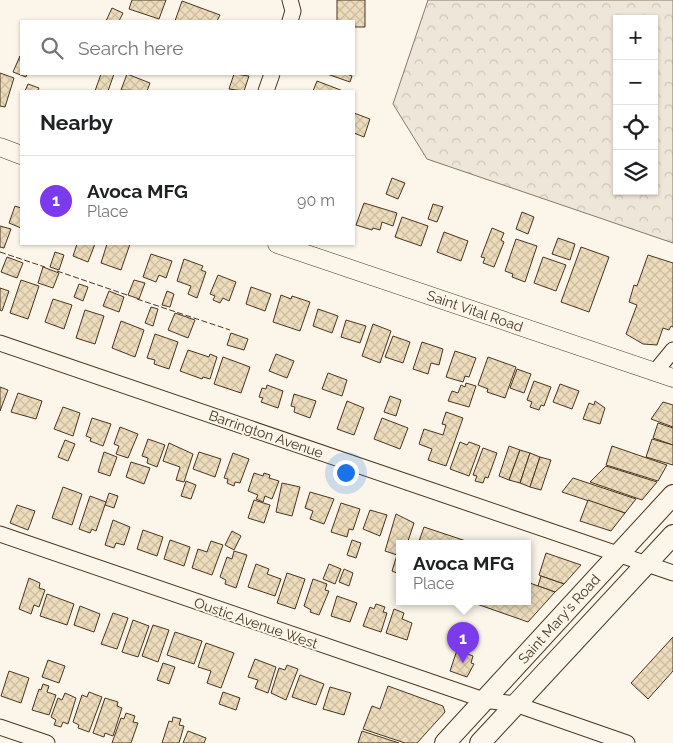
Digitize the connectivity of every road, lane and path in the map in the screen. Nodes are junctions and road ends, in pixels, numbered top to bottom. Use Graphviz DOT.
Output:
graph roads {
  1 [pos="290,0"];
  2 [pos="290,20"];
  3 [pos="272,75"];
  4 [pos="266,90"];
  5 [pos="0,147"];
  6 [pos="20,155"];
  7 [pos="281,245"];
  8 [pos="0,343"];
  9 [pos="673,350"];
  10 [pos="655,372"];
  11 [pos="673,378"];
  12 [pos="673,494"];
  13 [pos="0,534"];
  14 [pos="673,535"];
  15 [pos="618,554"];
  16 [pos="647,563"];
  17 [pos="673,573"];
  18 [pos="484,700"];
  19 [pos="514,704"];
  20 [pos="0,727"];
  21 [pos="47,743"];
  22 [pos="445,743"];
  23 [pos="480,743"];
  24 [pos="627,743"];
  1 -- 2 [label="street"];
  3 -- 4 [label="street"];
  5 -- 6 [label="street"];
  7 -- 10 [label="street, Saint Vital Road"];
  8 -- 15 [label="street, Barrington Avenue"];
  9 -- 10 [label="street"];
  10 -- 11 [label="street, Saint Vital Road"];
  12 -- 15 [label="main road, Saint Mary's Road"];
  13 -- 18 [label="street, Oustic Avenue West"];
  14 -- 16 [label="main road, Saint Mary's Road"];
  15 -- 16 [label="street, Barrington Avenue"];
  15 -- 18 [label="main road, Saint Mary's Road"];
  16 -- 17 [label="street, Barrington Avenue"];
  16 -- 19 [label="main road, Saint Mary's Road"];
  18 -- 19 [label="street, Oustic Avenue West"];
  18 -- 22 [label="main road, Saint Mary's Road"];
  19 -- 23 [label="main road, Saint Mary's Road"];
  19 -- 24 [label="street, Oustic Avenue West"];
  20 -- 21 [label="street"];
}
